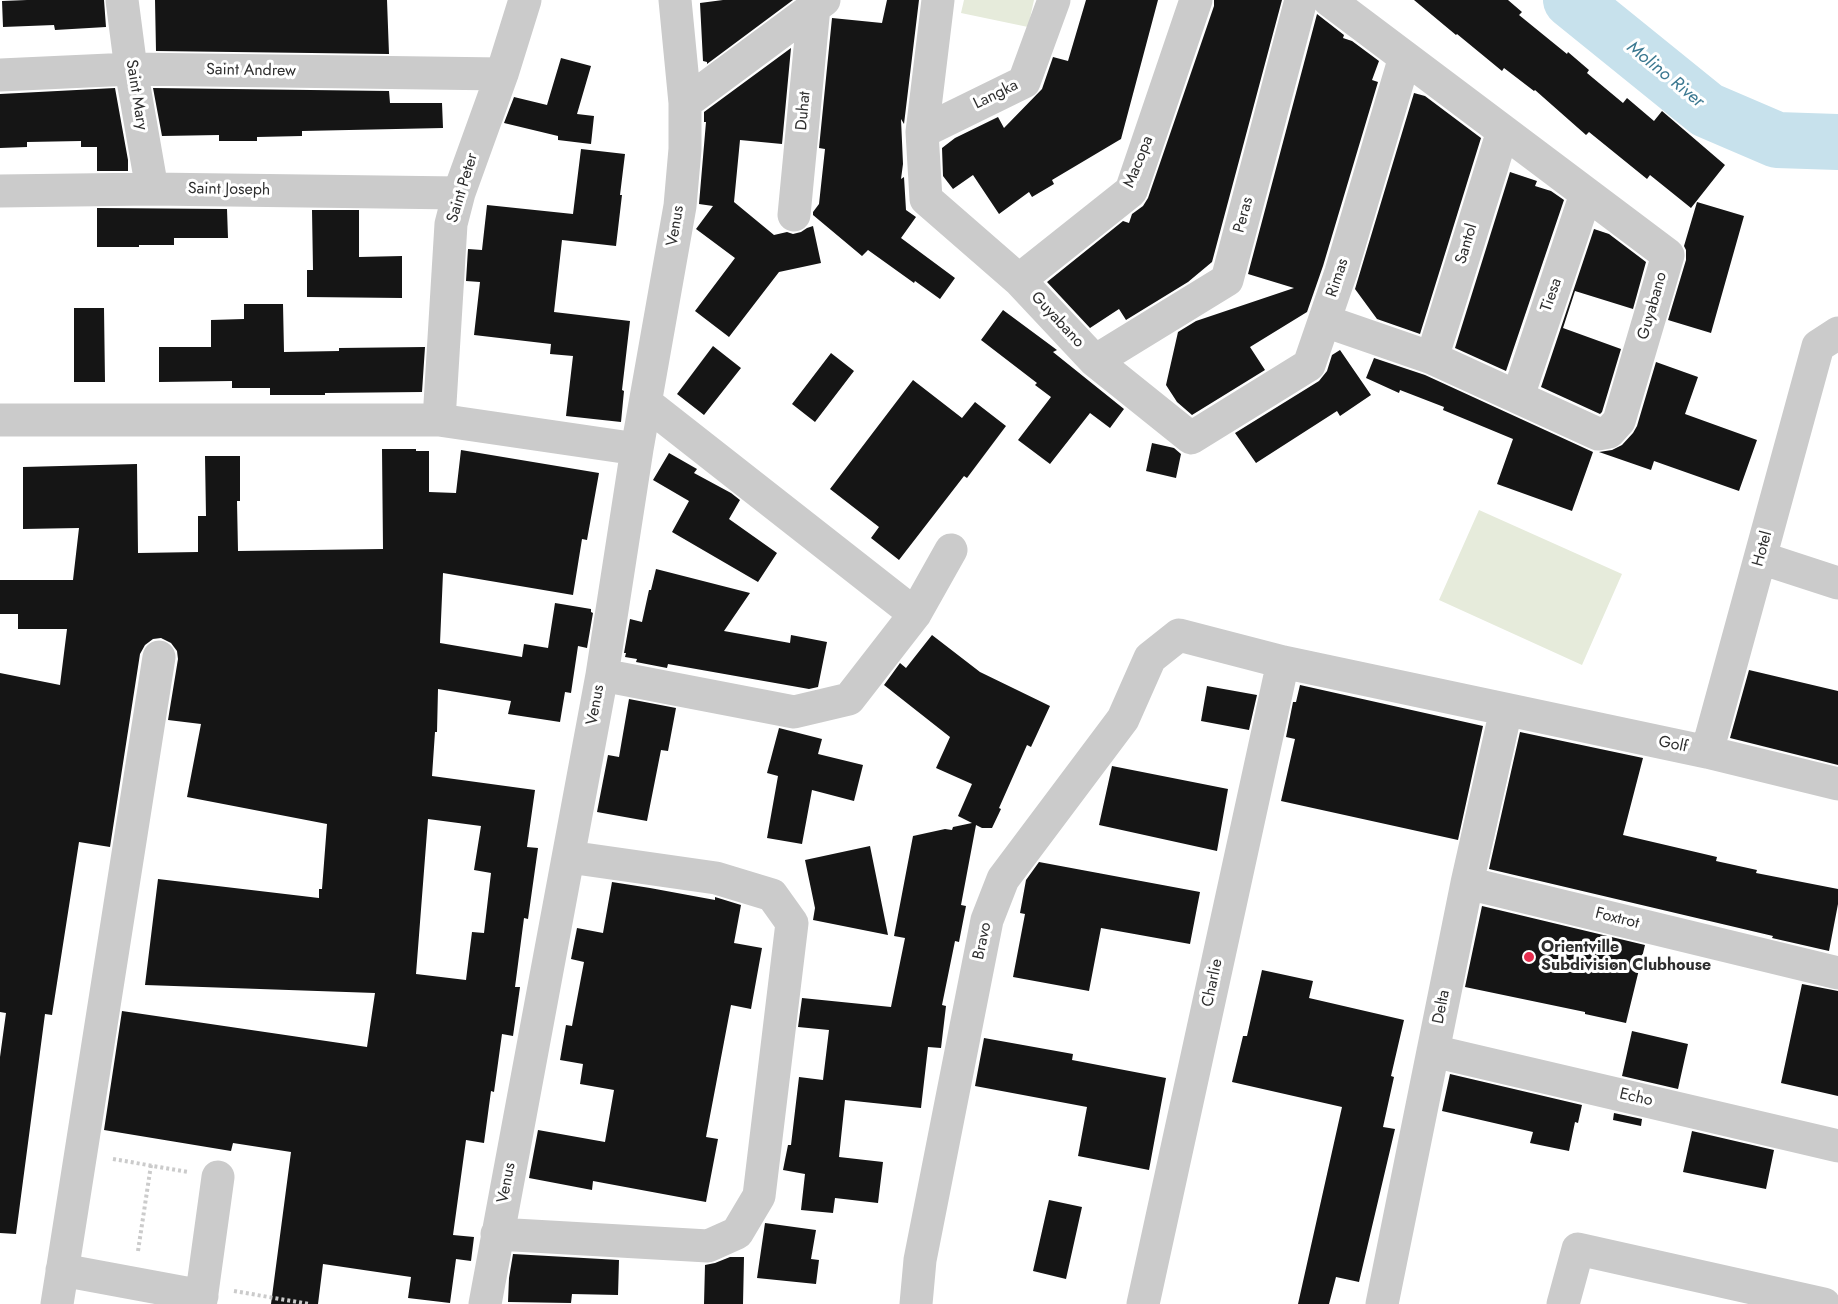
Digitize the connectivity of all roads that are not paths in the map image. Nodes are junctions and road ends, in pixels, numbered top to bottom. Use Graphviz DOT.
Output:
graph roads {
  1 [pos="122,0"];
  2 [pos="525,0"];
  3 [pos="675,0"];
  4 [pos="938,0"];
  5 [pos="1053,0"];
  6 [pos="1196,0"];
  7 [pos="1301,0"];
  8 [pos="1329,0"];
  9 [pos="819,4"];
  10 [pos="1405,57"];
  11 [pos="131,69"];
  12 [pos="502,74"];
  13 [pos="0,75"];
  14 [pos="685,104"];
  15 [pos="1503,131"];
  16 [pos="921,132"];
  17 [pos="152,189"];
  18 [pos="0,191"];
  19 [pos="459,193"];
  20 [pos="1586,194"];
  21 [pos="794,215"];
  22 [pos="1018,280"];
  23 [pos="1325,321"];
  24 [pos="1828,339"];
  25 [pos="1432,358"];
  26 [pos="1095,361"];
  27 [pos="1518,396"];
  28 [pos="646,403"];
  29 [pos="0,420"];
  30 [pos="439,420"];
  31 [pos="1191,438"];
  32 [pos="637,449"];
  33 [pos="951,550"];
  34 [pos="1761,558"];
  35 [pos="1838,584"];
  36 [pos="915,614"];
  37 [pos="1179,634"];
  38 [pos="159,657"];
  39 [pos="1283,662"];
  40 [pos="602,675"];
  41 [pos="1506,710"];
  42 [pos="1707,752"];
  43 [pos="1838,784"];
  44 [pos="569,857"];
  45 [pos="1467,883"];
  46 [pos="1838,973"];
  47 [pos="1433,1051"];
  48 [pos="1838,1146"];
  49 [pos="218,1177"];
  50 [pos="497,1234"];
  51 [pos="62,1270"];
  52 [pos="1709,1291"];
  53 [pos="57,1304"];
  54 [pos="485,1304"];
  55 [pos="916,1304"];
  56 [pos="1143,1304"];
  57 [pos="1382,1304"];
  58 [pos="1563,1304"];
  59 [pos="1824,1304"];
  1 -- 11 [label="street, Saint Mary"];
  2 -- 12 [label="street, Saint Peter"];
  3 -- 14 [label="street, Venus"];
  4 -- 16 [label="street"];
  5 -- 16 [label="street, Langka"];
  6 -- 22 [label="street, Macopa"];
  7 -- 26 [label="street, Peras"];
  8 -- 10 [label="street, Guyabano"];
  9 -- 14 [label="street"];
  9 -- 21 [label="street, Duhat"];
  10 -- 15 [label="street, Guyabano"];
  10 -- 23 [label="street, Rimas"];
  11 -- 12 [label="street, Saint Andrew"];
  11 -- 13 [label="street, Saint Andrew"];
  11 -- 17 [label="street, Saint Mary"];
  12 -- 19 [label="street, Saint Peter"];
  14 -- 28 [label="street, Venus"];
  15 -- 20 [label="street, Guyabano"];
  15 -- 25 [label="street, Santol"];
  16 -- 22 [label="street, Guyabano"];
  17 -- 18 [label="street, Saint Joseph"];
  17 -- 19 [label="street, Saint Joseph"];
  19 -- 30 [label="street, Saint Peter"];
  20 -- 27 [label="street, Tiesa"];
  20 -- 27 [label="street, Guyabano"];
  22 -- 26 [label="street, Guyabano"];
  23 -- 25 [label="street, Guyabano"];
  23 -- 31 [label="street, Rimas"];
  24 -- 34 [label="street, Hotel"];
  25 -- 27 [label="street, Guyabano"];
  26 -- 31 [label="street, Guyabano"];
  28 -- 32 [label="street, Venus"];
  28 -- 36 [label="street"];
  29 -- 30 [label="street"];
  30 -- 32 [label="street"];
  32 -- 40 [label="street, Venus"];
  33 -- 36 [label="street"];
  34 -- 35 [label="street"];
  34 -- 42 [label="street, Hotel"];
  36 -- 40 [label="street"];
  37 -- 39 [label="street, Golf"];
  37 -- 55 [label="street, Bravo"];
  38 -- 51 [label="street"];
  39 -- 41 [label="street, Golf"];
  39 -- 56 [label="street, Charlie"];
  40 -- 44 [label="street, Venus"];
  41 -- 42 [label="street, Golf"];
  41 -- 45 [label="street, Delta"];
  42 -- 43 [label="street, Golf"];
  44 -- 50 [label="street, Venus"];
  44 -- 50 [label="street"];
  45 -- 46 [label="street, Foxtrot"];
  45 -- 47 [label="street, Delta"];
  47 -- 48 [label="street, Echo"];
  47 -- 57 [label="street, Delta"];
  49 -- 51 [label="street"];
  50 -- 54 [label="street, Venus"];
  51 -- 53 [label="street"];
  52 -- 58 [label="street"];
  52 -- 59 [label="street"];
}
